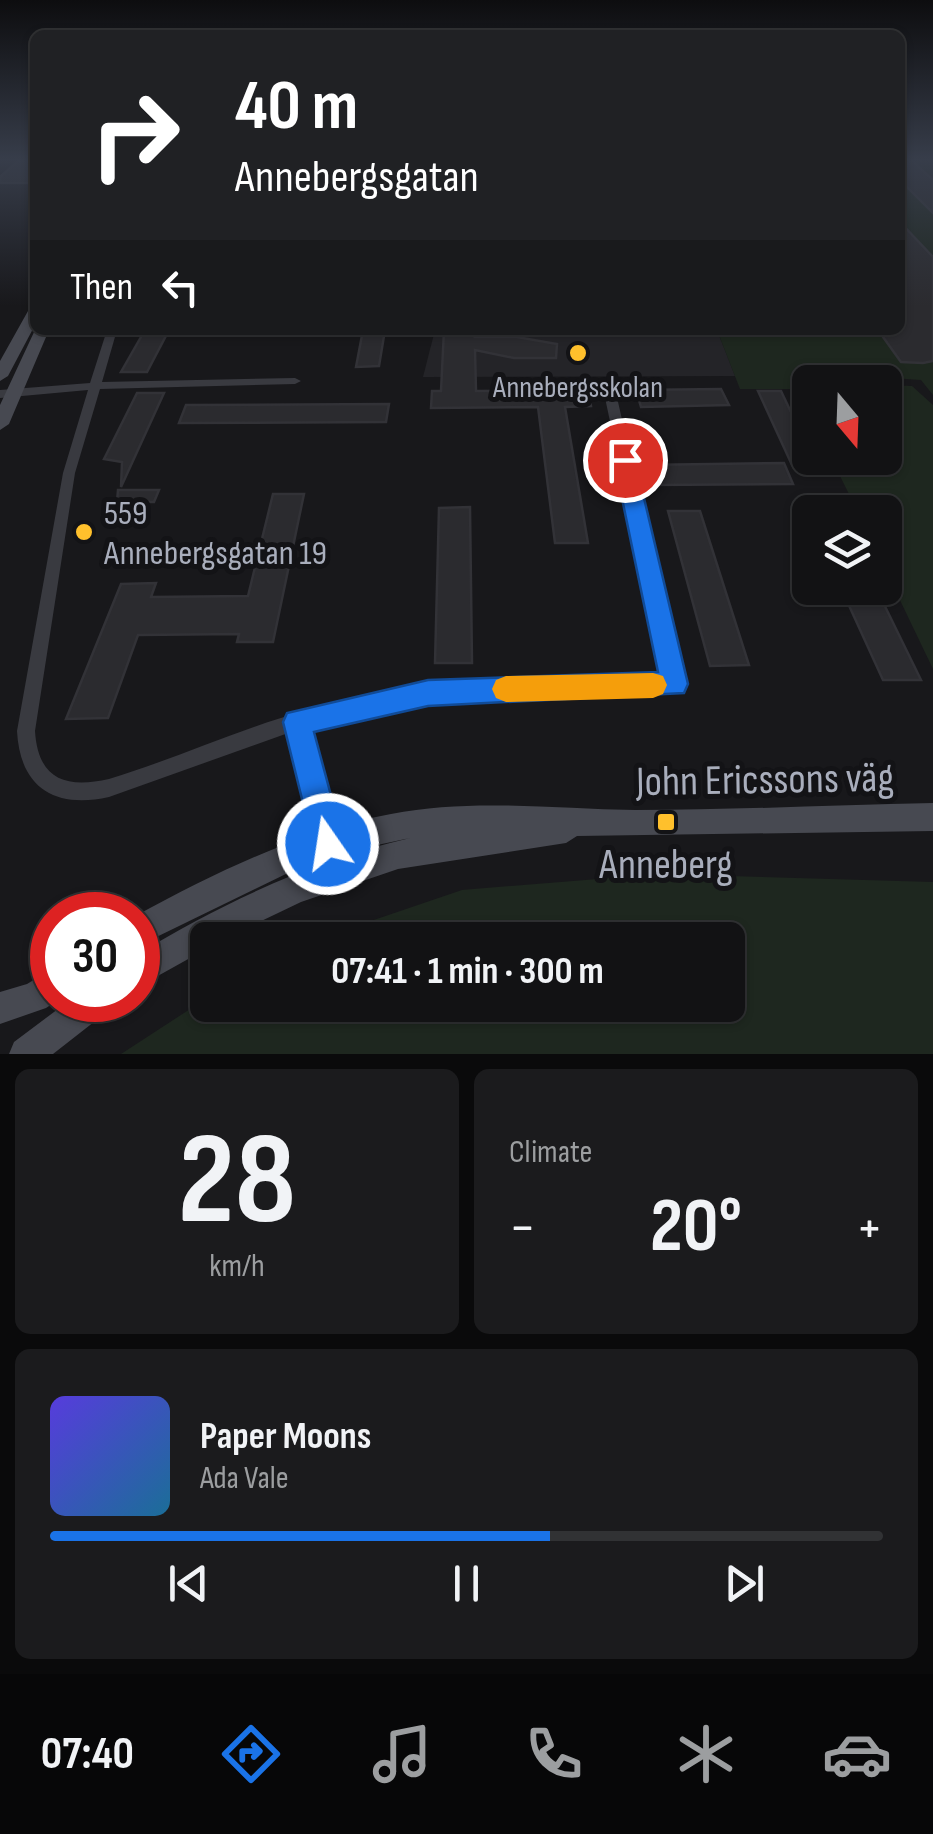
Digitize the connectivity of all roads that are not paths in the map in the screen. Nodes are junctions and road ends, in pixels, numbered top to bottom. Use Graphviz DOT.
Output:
graph roads {
  1 [pos="30,320"];
  2 [pos="39,335"];
  3 [pos="110,335"];
  4 [pos="0,376"];
  5 [pos="295,382"];
  6 [pos="93,385"];
  7 [pos="6,393"];
  8 [pos="610,393"];
  9 [pos="0,424"];
  10 [pos="297,722"];
  11 [pos="933,817"];
  12 [pos="598,824"];
  13 [pos="328,844"];
  14 [pos="160,919"];
  15 [pos="160,959"];
  16 [pos="30,999"];
  17 [pos="0,1008"];
  18 [pos="68,1022"];
  19 [pos="26,1054"];
  1 -- 4 [label="main road"];
  2 -- 7 [label="main road"];
  3 -- 6 [label="street"];
  5 -- 6 [label="street"];
  6 -- 7 [label="street"];
  6 -- 10 [label="street"];
  7 -- 9 [label="main road"];
  8 -- 10 [label="street"];
  10 -- 13 [label="street"];
  11 -- 12 [label="main road, John Ericssons väg"];
  12 -- 13 [label="main road, John Ericssons väg"];
  12 -- 15 [label="main road, John Ericssons väg"];
  13 -- 14 [label="main road, John Ericssons väg"];
  16 -- 17 [label="main road"];
  18 -- 19 [label="main road"];
}
